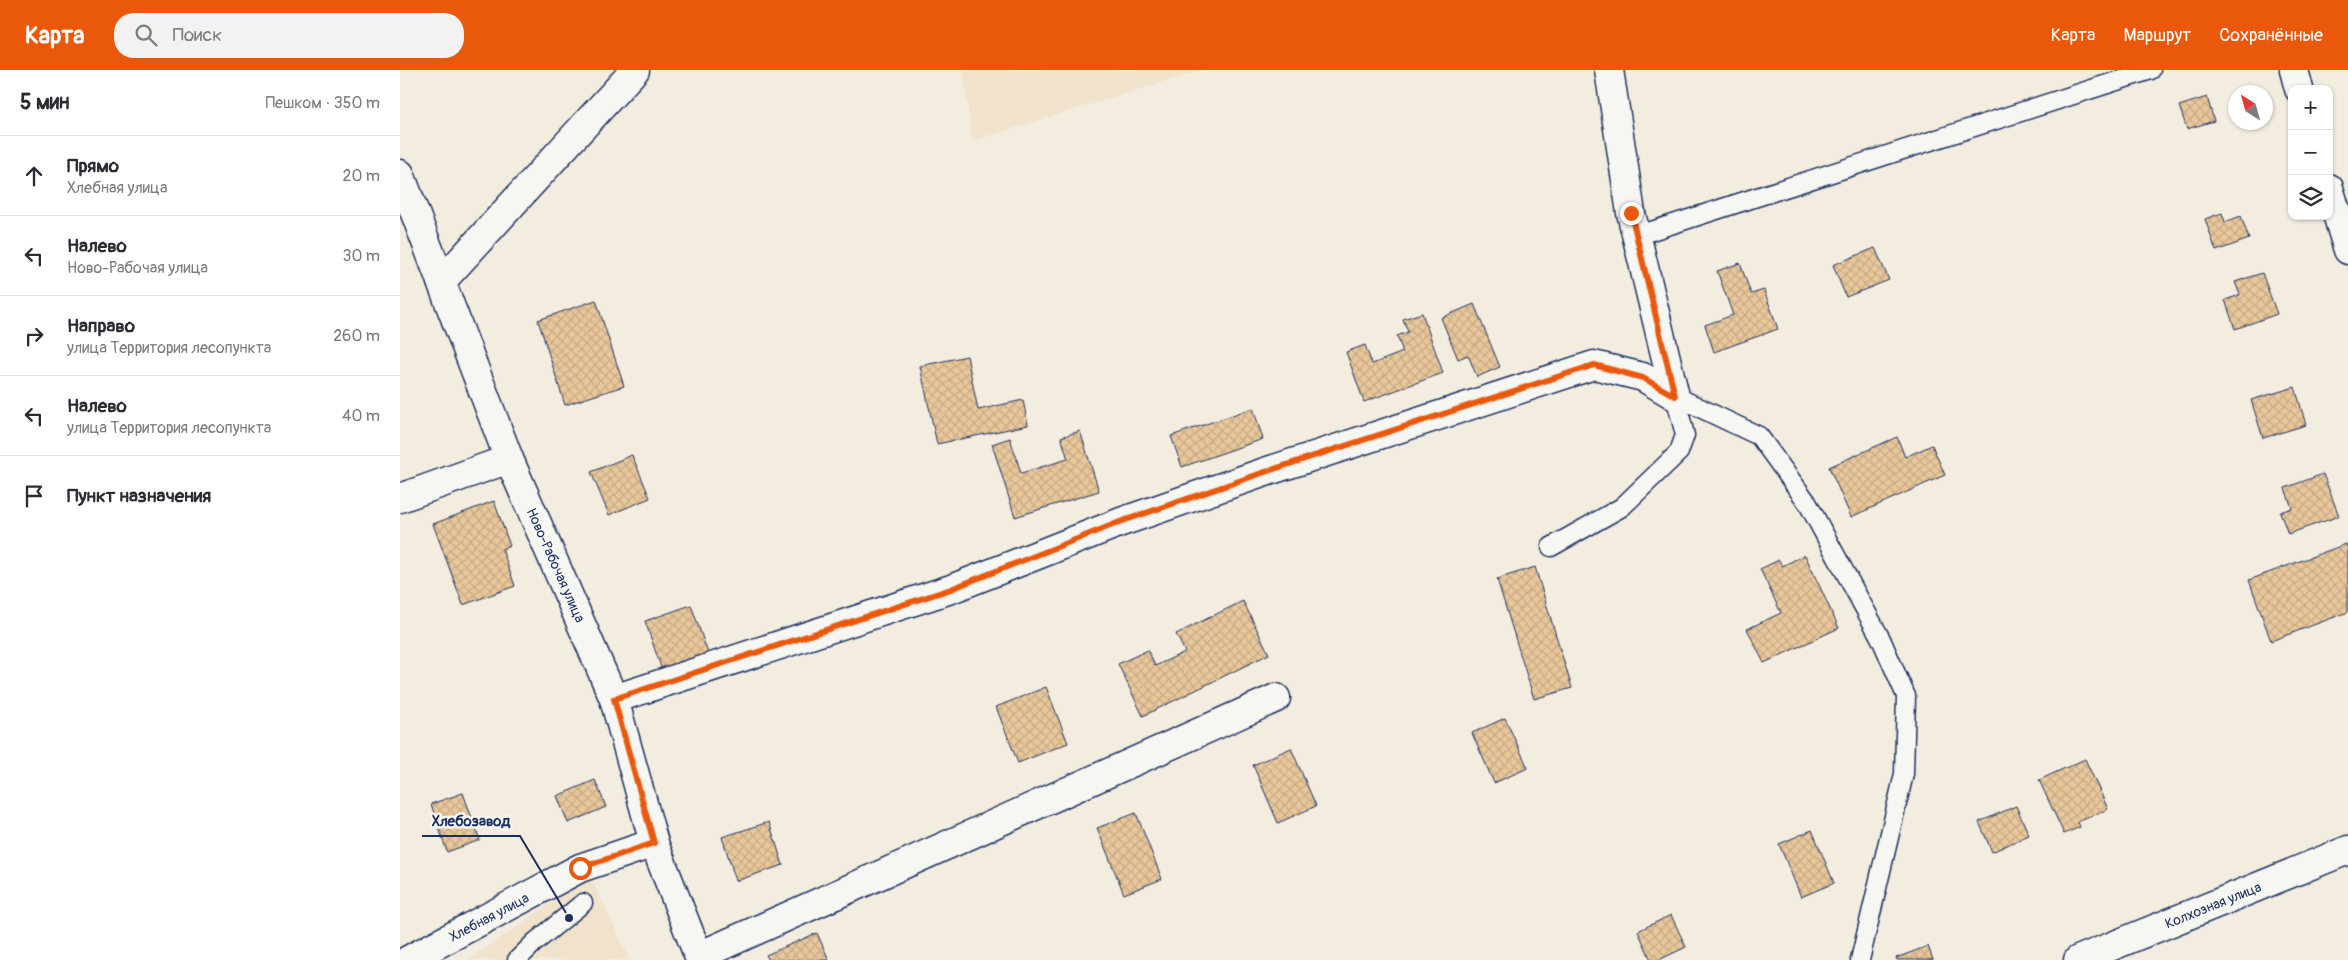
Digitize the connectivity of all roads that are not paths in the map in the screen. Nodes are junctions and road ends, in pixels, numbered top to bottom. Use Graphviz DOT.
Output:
graph roads {
  1 [pos="634,70"];
  2 [pos="1610,70"];
  3 [pos="2151,70"];
  4 [pos="2294,70"];
  5 [pos="2298,85"];
  6 [pos="400,174"];
  7 [pos="2333,201"];
  8 [pos="1636,236"];
  9 [pos="2348,250"];
  10 [pos="441,282"];
  11 [pos="1675,396"];
  12 [pos="509,458"];
  13 [pos="400,498"];
  14 [pos="1551,547"];
  15 [pos="1276,698"];
  16 [pos="614,699"];
  17 [pos="654,843"];
  18 [pos="2348,850"];
  19 [pos="583,903"];
  20 [pos="700,958"];
  21 [pos="408,960"];
  22 [pos="517,960"];
  23 [pos="1860,960"];
  24 [pos="2078,960"];
  1 -- 10 [label="street"];
  2 -- 8 [label="street"];
  3 -- 8 [label="lane"];
  4 -- 5 [label="street"];
  6 -- 10 [label="street, Ново-Рабочая улица"];
  7 -- 9 [label="street"];
  8 -- 11 [label="street"];
  10 -- 12 [label="street, Ново-Рабочая улица"];
  11 -- 14 [label="lane"];
  11 -- 16 [label="street"];
  11 -- 23 [label="lane"];
  12 -- 13 [label="street"];
  12 -- 16 [label="street, Ново-Рабочая улица"];
  15 -- 20 [label="street"];
  16 -- 17 [label="street, Ново-Рабочая улица"];
  17 -- 20 [label="street, Ново-Рабочая улица"];
  17 -- 21 [label="street, Хлебная улица"];
  18 -- 24 [label="street, Колхозная улица"];
  19 -- 22 [label="lane"];
}
